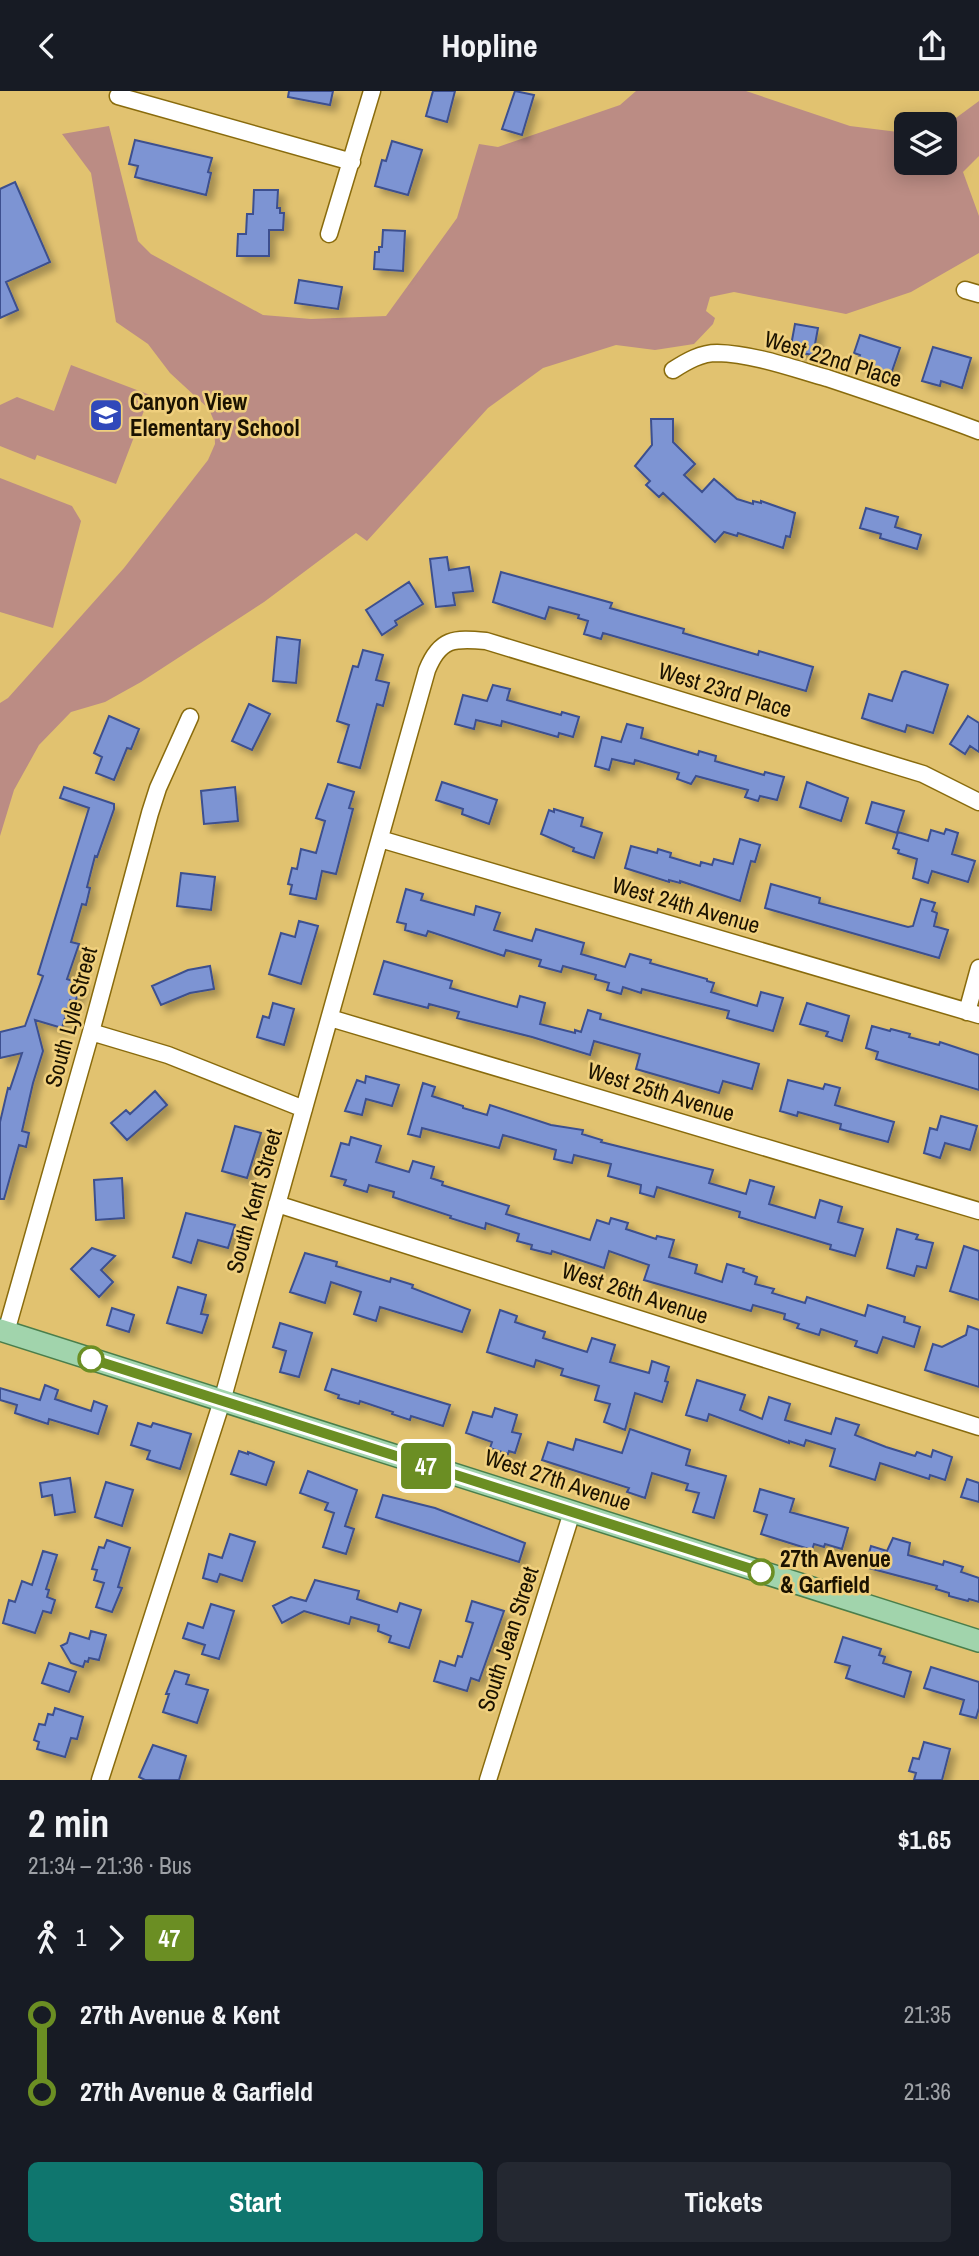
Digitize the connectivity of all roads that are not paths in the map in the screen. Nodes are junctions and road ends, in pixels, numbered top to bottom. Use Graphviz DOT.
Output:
graph roads {
  1 [pos="372,91"];
  2 [pos="118,96"];
  3 [pos="352,162"];
  4 [pos="330,234"];
  5 [pos="673,370"];
  6 [pos="979,431"];
  7 [pos="453,641"];
  8 [pos="190,717"];
  9 [pos="979,802"];
  10 [pos="380,839"];
  11 [pos="979,968"];
  12 [pos="973,1014"];
  13 [pos="330,1018"];
  14 [pos="91,1031"];
  15 [pos="304,1109"];
  16 [pos="277,1204"];
  17 [pos="979,1211"];
  18 [pos="3,1331"];
  19 [pos="222,1401"];
  20 [pos="979,1427"];
  21 [pos="572,1512"];
  22 [pos="979,1641"];
  23 [pos="100,1780"];
  24 [pos="488,1780"];
  1 -- 3 [label="street"];
  2 -- 3 [label="street"];
  3 -- 4 [label="street"];
  5 -- 6 [label="street, West 22nd Place"];
  7 -- 9 [label="street, West 23rd Place"];
  7 -- 10 [label="street, South Kent Street"];
  8 -- 14 [label="street, South Lyle Street"];
  10 -- 12 [label="street, West 24th Avenue"];
  10 -- 13 [label="street, South Kent Street"];
  11 -- 12 [label="street"];
  13 -- 15 [label="street, South Kent Street"];
  13 -- 17 [label="street, West 25th Avenue"];
  14 -- 15 [label="street"];
  14 -- 18 [label="street, South Lyle Street"];
  15 -- 16 [label="street, South Kent Street"];
  16 -- 19 [label="street, South Kent Street"];
  16 -- 20 [label="street, West 26th Avenue"];
  18 -- 19 [label="main road, West 27th Avenue"];
  19 -- 21 [label="main road, West 27th Avenue"];
  19 -- 23 [label="street, South Kent Street"];
  21 -- 22 [label="main road, West 27th Avenue"];
  21 -- 24 [label="street, South Jean Street"];
}
